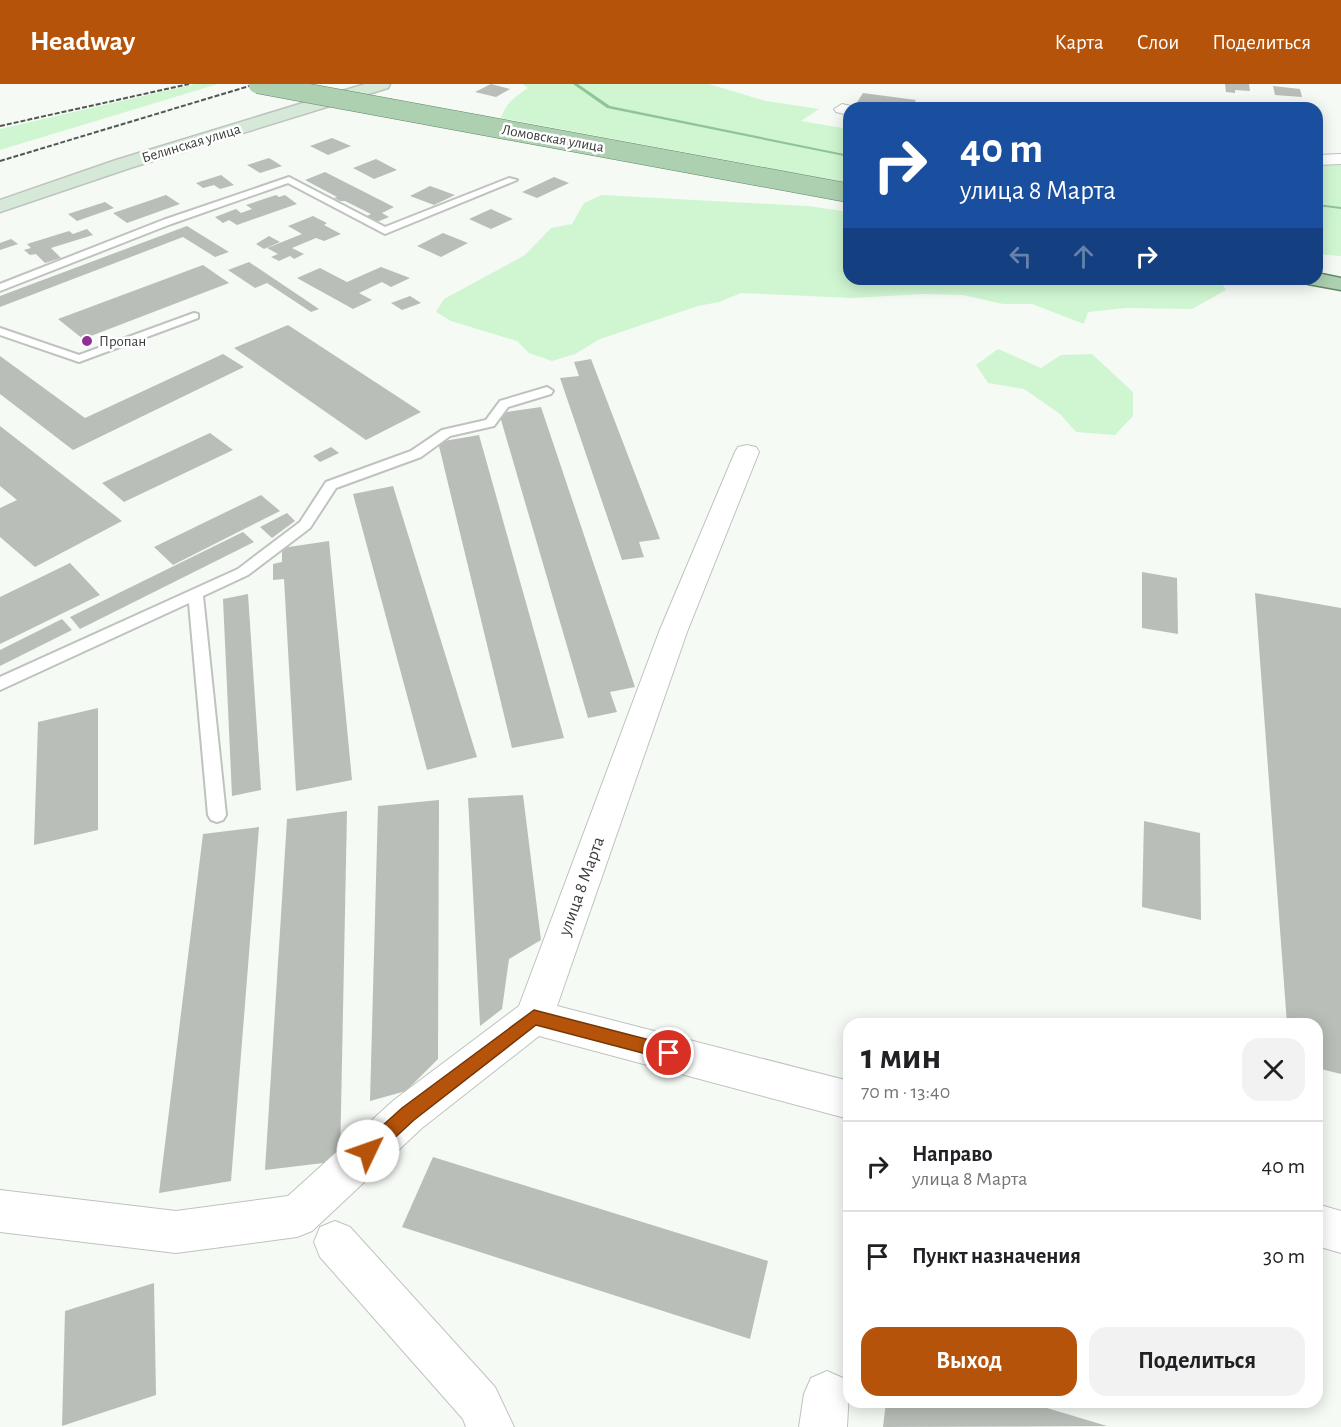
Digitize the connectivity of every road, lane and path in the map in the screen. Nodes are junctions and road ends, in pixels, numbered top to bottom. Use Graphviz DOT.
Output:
graph roads {
  1 [pos="258,84"];
  2 [pos="382,84"];
  3 [pos="1341,159"];
  4 [pos="1323,160"];
  5 [pos="512,180"];
  6 [pos="843,192"];
  7 [pos="0,206"];
  8 [pos="1323,280"];
  9 [pos="1341,284"];
  10 [pos="0,288"];
  11 [pos="194,316"];
  12 [pos="0,331"];
  13 [pos="547,391"];
  14 [pos="747,452"];
  15 [pos="195,594"];
  16 [pos="0,684"];
  17 [pos="217,815"];
  18 [pos="534,1017"];
  19 [pos="843,1098"];
  20 [pos="0,1211"];
  21 [pos="1323,1227"];
  22 [pos="1341,1232"];
  23 [pos="335,1242"];
  24 [pos="490,1427"];
  1 -- 6 [label="main road, Ломовская улица, bridge"];
  2 -- 7 [label="main road, Белинская улица"];
  3 -- 4 [label="street"];
  5 -- 10 [label="lane"];
  8 -- 9 [label="main road"];
  11 -- 12 [label="lane"];
  13 -- 15 [label="lane"];
  14 -- 18 [label="street, улица 8 Марта"];
  15 -- 16 [label="lane"];
  15 -- 17 [label="lane"];
  18 -- 19 [label="street"];
  18 -- 20 [label="street"];
  21 -- 22 [label="street"];
  23 -- 24 [label="street"];
}
